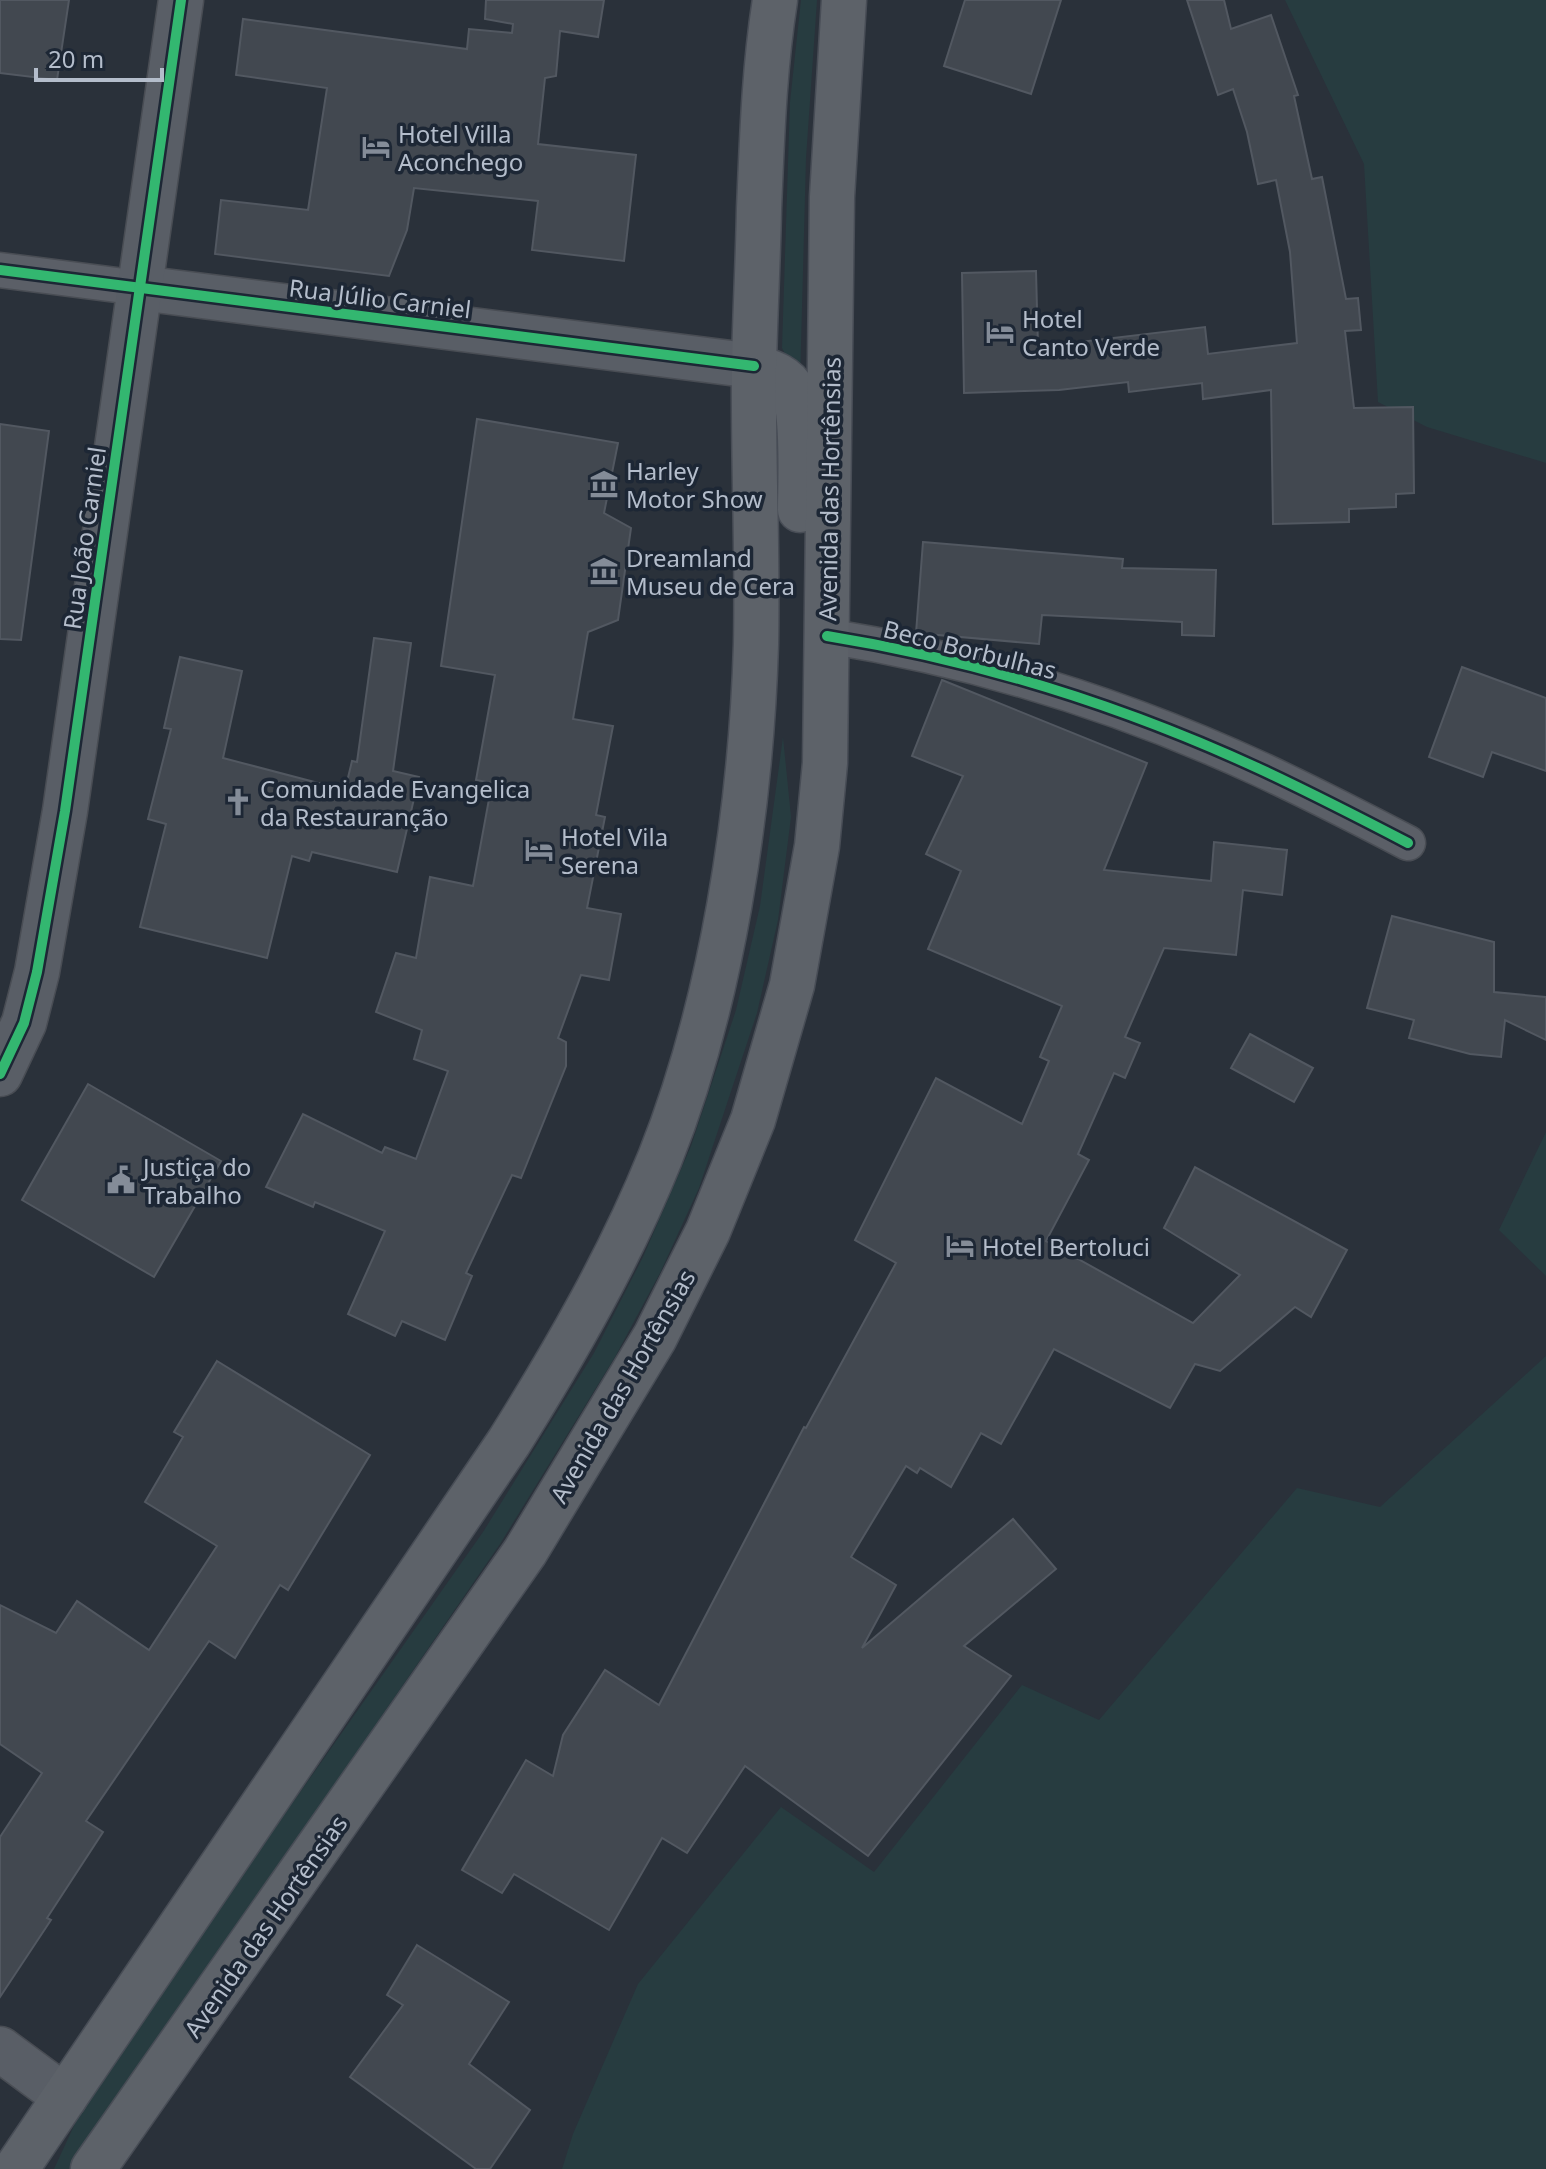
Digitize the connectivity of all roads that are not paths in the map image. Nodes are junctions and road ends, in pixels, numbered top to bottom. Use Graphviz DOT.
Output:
graph roads {
  1 [pos="181,0"];
  2 [pos="775,0"];
  3 [pos="844,0"];
  4 [pos="0,270"];
  5 [pos="140,288"];
  6 [pos="754,366"];
  7 [pos="827,636"];
  8 [pos="825,763"];
  9 [pos="1408,843"];
  10 [pos="0,1074"];
  11 [pos="0,2049"];
  12 [pos="65,2097"];
  13 [pos="16,2169"];
  14 [pos="93,2169"];
  1 -- 5 [label="street, Rua João Carniel"];
  2 -- 6 [label="main road"];
  3 -- 7 [label="main road, Avenida das Hortênsias"];
  4 -- 5 [label="street, Rua Júlio Carniel"];
  5 -- 6 [label="street, Rua Júlio Carniel"];
  5 -- 10 [label="street, Rua João Carniel"];
  6 -- 8 [label="main road"];
  6 -- 12 [label="main road"];
  7 -- 8 [label="main road, Avenida das Hortênsias"];
  7 -- 9 [label="street, Beco Borbulhas"];
  8 -- 14 [label="main road, Avenida das Hortênsias"];
  11 -- 12 [label="street"];
  12 -- 13 [label="main road"];
}
